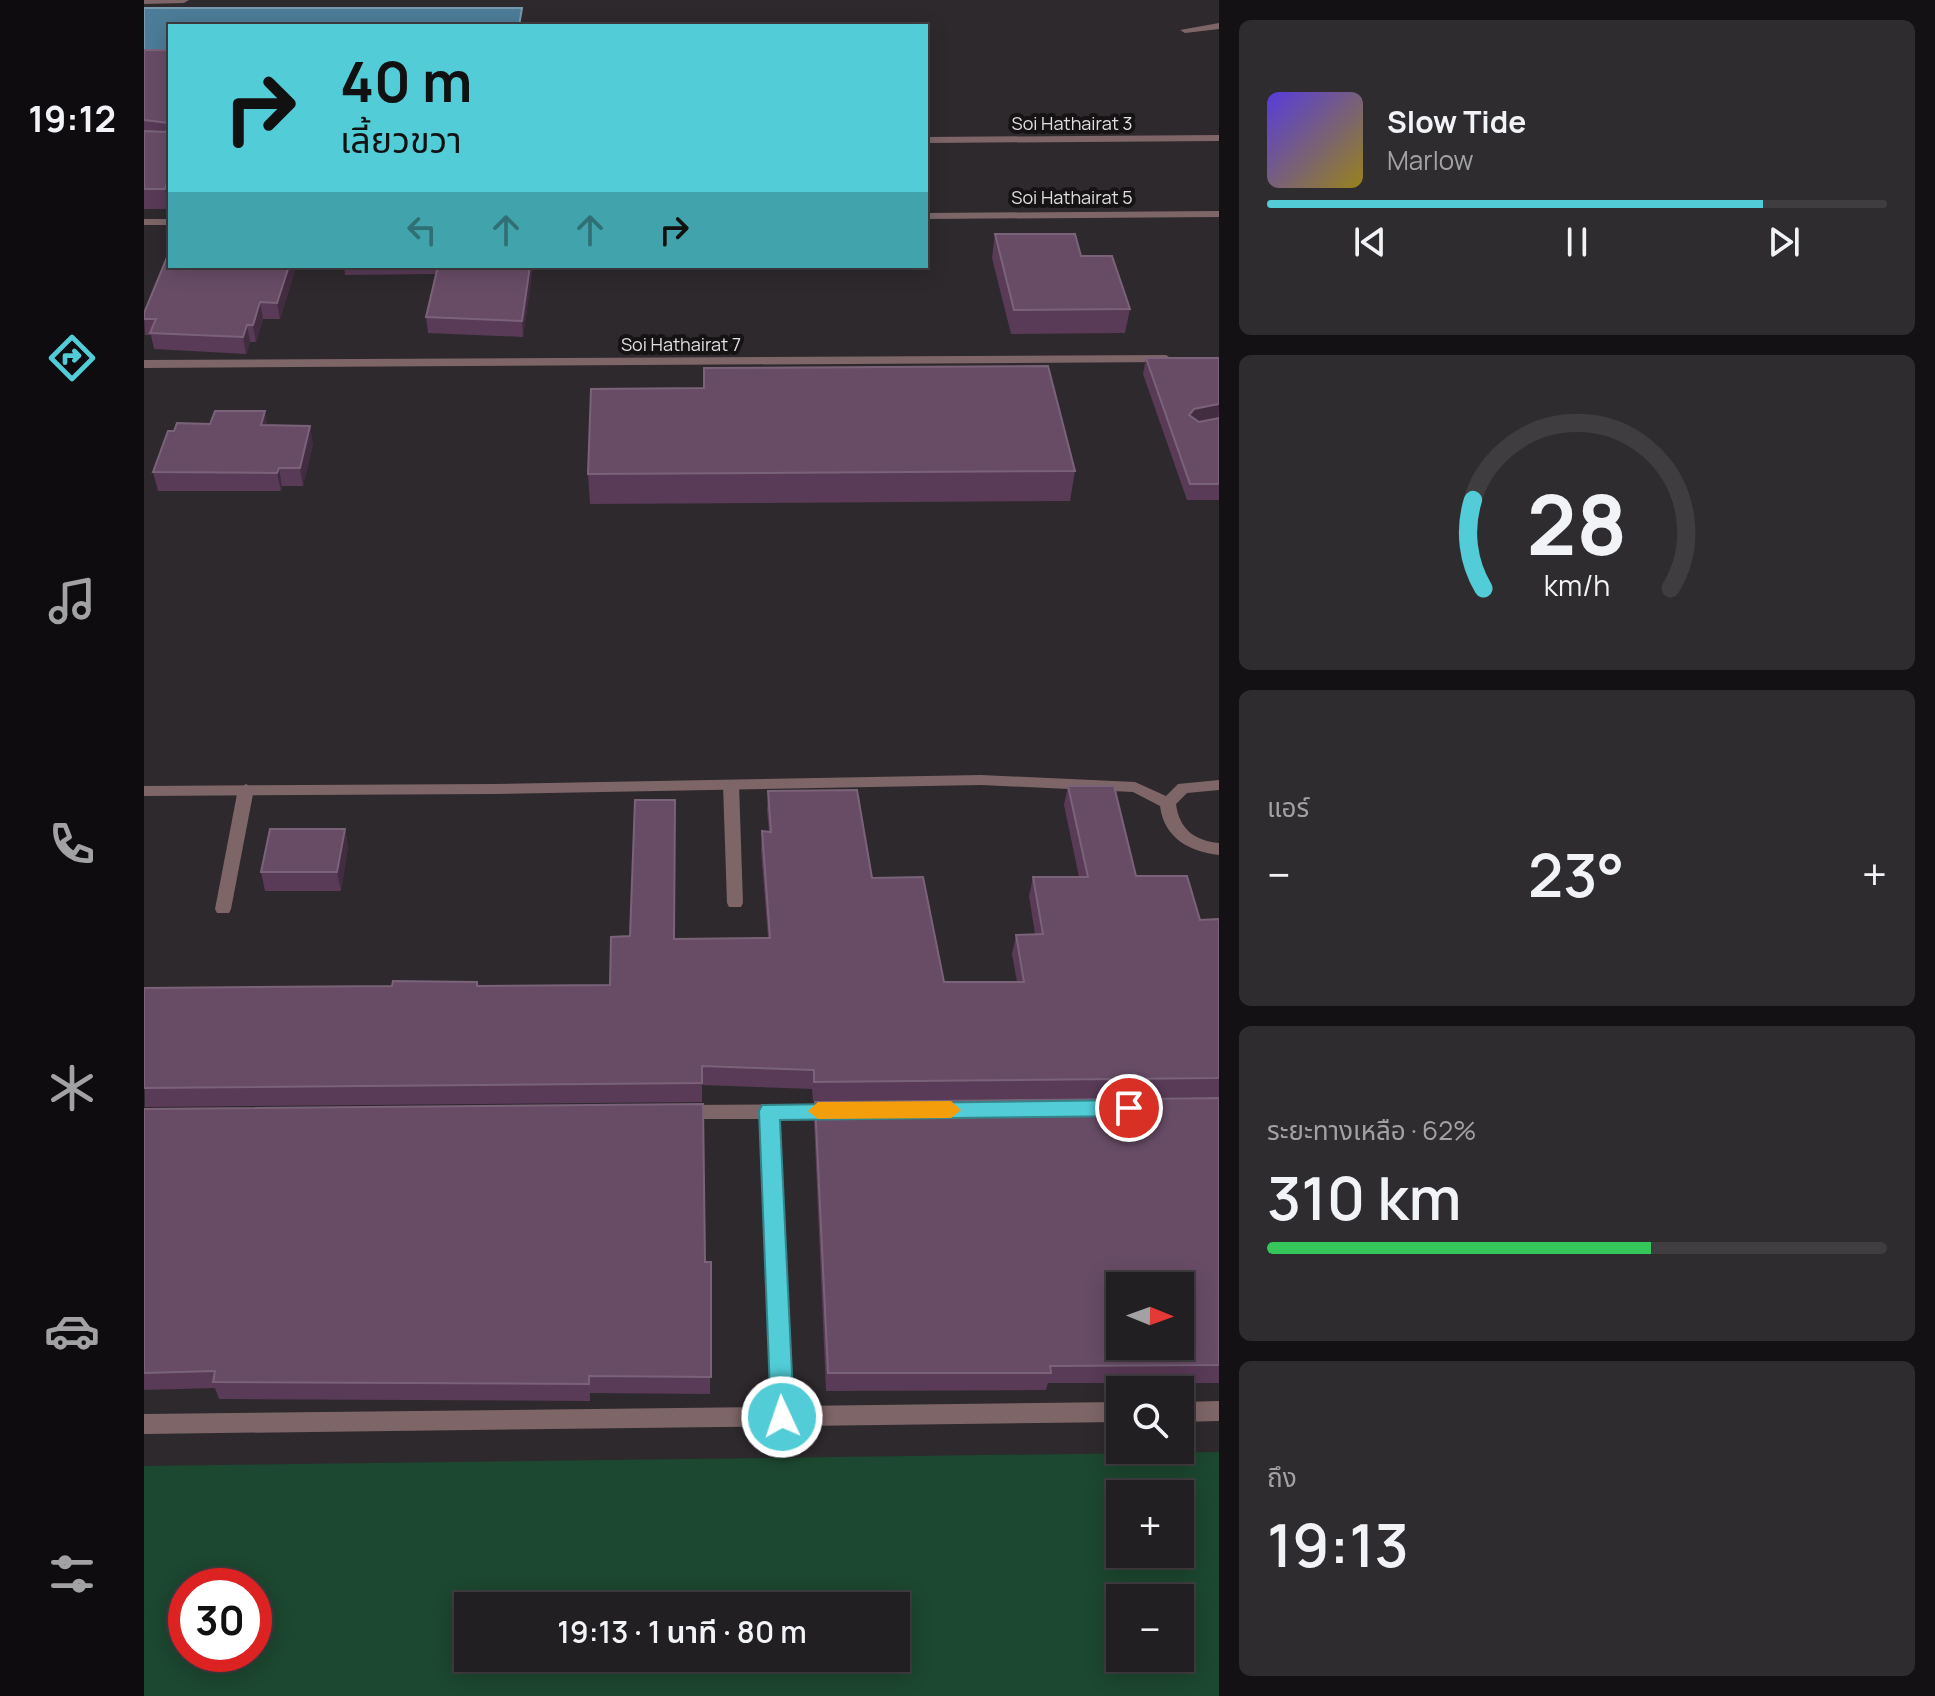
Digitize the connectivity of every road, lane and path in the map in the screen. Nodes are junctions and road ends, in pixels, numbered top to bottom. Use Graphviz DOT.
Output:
graph roads {
  1 [pos="184,0"];
  2 [pos="144,1"];
  3 [pos="1219,26"];
  4 [pos="1185,30"];
  5 [pos="1219,138"];
  6 [pos="928,140"];
  7 [pos="1219,214"];
  8 [pos="928,216"];
  9 [pos="144,222"];
  10 [pos="168,222"];
  11 [pos="1188,359"];
  12 [pos="144,364"];
  13 [pos="731,785"];
  14 [pos="1219,785"];
  15 [pos="246,789"];
  16 [pos="144,791"];
  17 [pos="1168,803"];
  18 [pos="1219,849"];
  19 [pos="735,903"];
  20 [pos="223,909"];
  21 [pos="847,1110"];
  22 [pos="769,1111"];
  23 [pos="660,1112"];
  24 [pos="1219,1411"];
  25 [pos="1106,1412"];
  26 [pos="1194,1412"];
  27 [pos="782,1417"];
  28 [pos="144,1424"];
  1 -- 2 [label="street"];
  3 -- 4 [label="street"];
  5 -- 6 [label="street, Soi Hathairat 3"];
  7 -- 8 [label="street, Soi Hathairat 5"];
  9 -- 10 [label="street"];
  11 -- 12 [label="street, Soi Hathairat 7"];
  13 -- 15 [label="street"];
  13 -- 17 [label="street"];
  13 -- 19 [label="street"];
  14 -- 17 [label="street"];
  15 -- 16 [label="street"];
  15 -- 20 [label="street"];
  17 -- 18 [label="street"];
  21 -- 22 [label="street"];
  22 -- 23 [label="street"];
  22 -- 27 [label="street"];
  24 -- 26 [label="street"];
  25 -- 27 [label="street"];
  27 -- 28 [label="street"];
}
